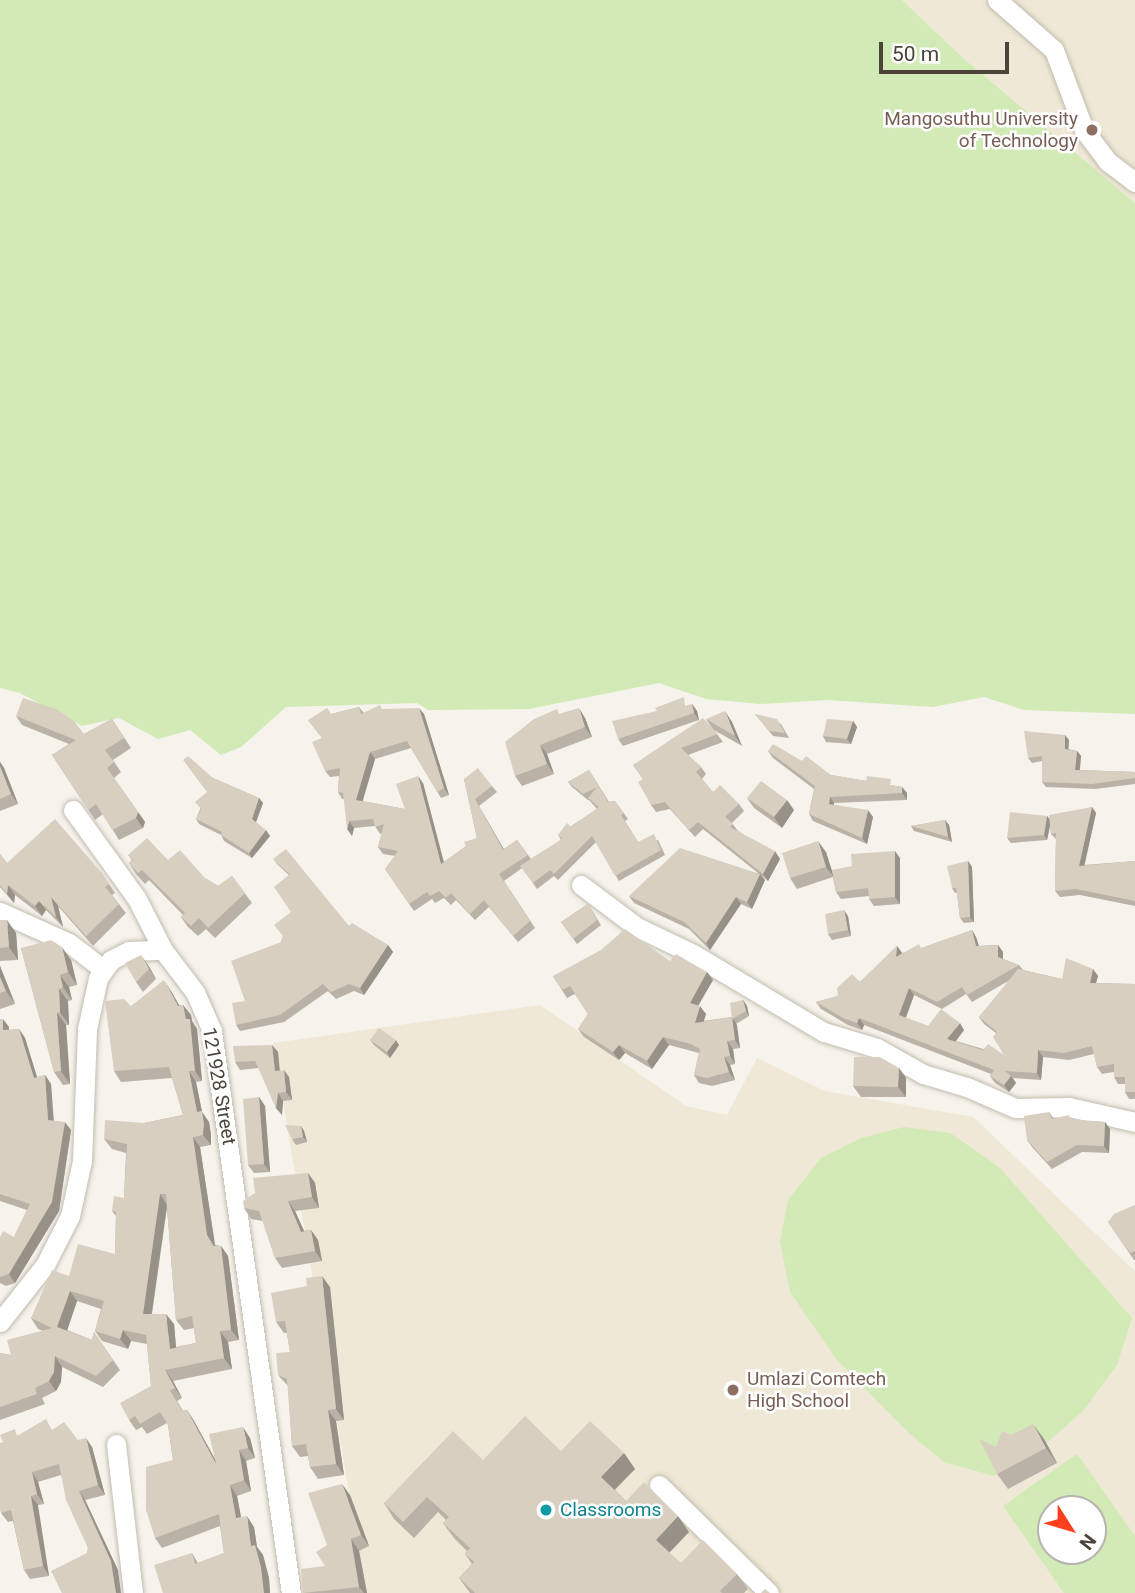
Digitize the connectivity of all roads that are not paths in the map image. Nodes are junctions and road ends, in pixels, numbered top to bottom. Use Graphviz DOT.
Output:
graph roads {
  1 [pos="998,0"];
  2 [pos="1134,181"];
  3 [pos="74,810"];
  4 [pos="581,884"];
  5 [pos="0,912"];
  6 [pos="163,950"];
  7 [pos="103,969"];
  8 [pos="1135,1122"];
  9 [pos="0,1322"];
  10 [pos="116,1444"];
  11 [pos="659,1485"];
  12 [pos="133,1593"];
  13 [pos="290,1593"];
  14 [pos="769,1593"];
  1 -- 2 [label="street"];
  3 -- 6 [label="street, 121928 Street"];
  4 -- 8 [label="street"];
  5 -- 7 [label="street"];
  6 -- 7 [label="street"];
  6 -- 13 [label="street, 121928 Street"];
  7 -- 9 [label="street"];
  10 -- 12 [label="street"];
  11 -- 14 [label="street"];
}
